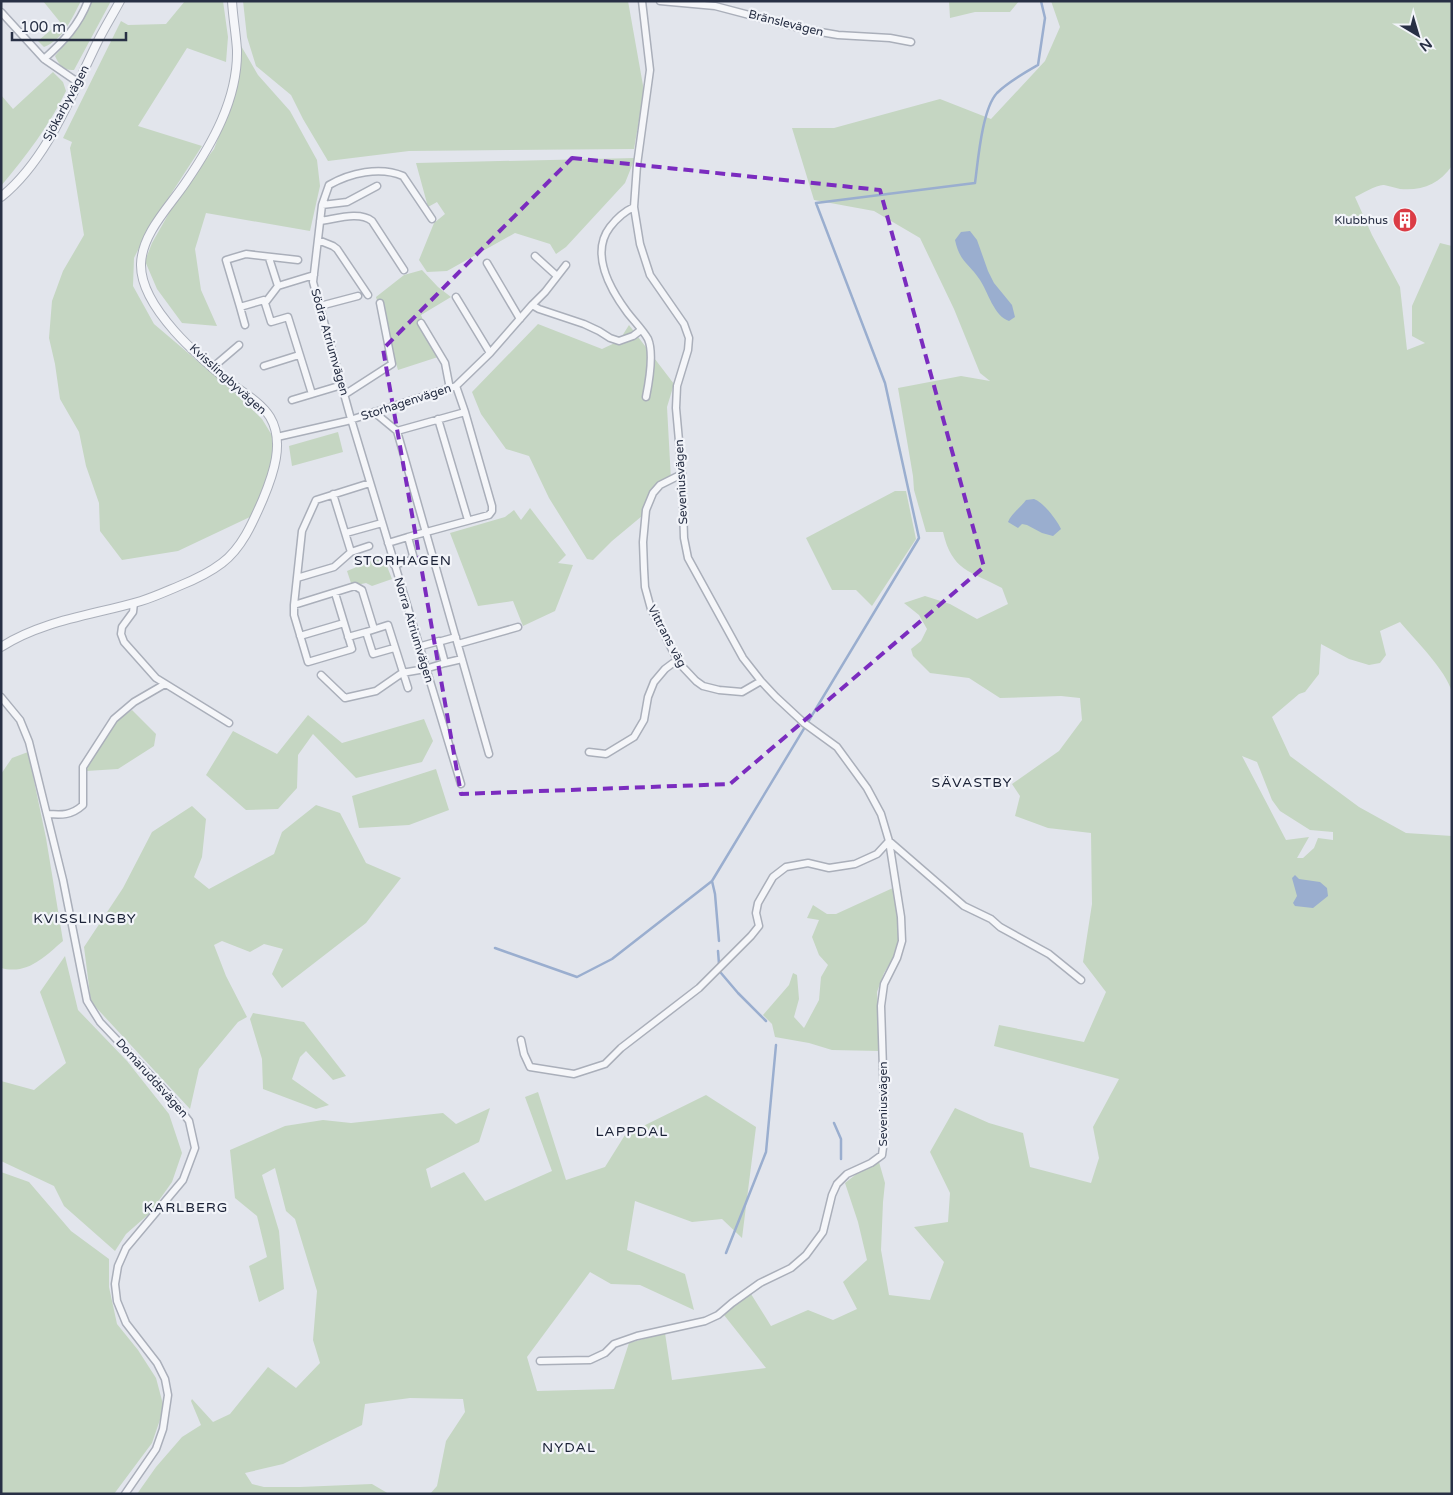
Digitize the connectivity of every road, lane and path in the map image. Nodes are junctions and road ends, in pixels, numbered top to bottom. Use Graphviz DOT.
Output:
graph roads {
  1 [pos="88,1"];
  2 [pos="120,1"];
  3 [pos="232,1"];
  4 [pos="642,1"];
  5 [pos="660,1"];
  6 [pos="1,12"];
  7 [pos="912,42"];
  8 [pos="44,59"];
  9 [pos="79,83"];
  10 [pos="334,174"];
  11 [pos="337,181"];
  12 [pos="377,186"];
  13 [pos="1,197"];
  14 [pos="322,204"];
  15 [pos="634,207"];
  16 [pos="432,219"];
  17 [pos="320,221"];
  18 [pos="318,240"];
  19 [pos="535,256"];
  20 [pos="269,258"];
  21 [pos="298,260"];
  22 [pos="487,263"];
  23 [pos="566,264"];
  24 [pos="404,270"];
  25 [pos="314,275"];
  26 [pos="557,276"];
  27 [pos="278,286"];
  28 [pos="368,295"];
  29 [pos="358,296"];
  30 [pos="456,297"];
  31 [pos="265,302"];
  32 [pos="380,303"];
  33 [pos="532,305"];
  34 [pos="320,306"];
  35 [pos="240,307"];
  36 [pos="520,319"];
  37 [pos="421,323"];
  38 [pos="245,325"];
  39 [pos="640,330"];
  40 [pos="239,345"];
  41 [pos="490,353"];
  42 [pos="299,355"];
  43 [pos="264,366"];
  44 [pos="212,368"];
  45 [pos="342,385"];
  46 [pos="453,388"];
  47 [pos="312,394"];
  48 [pos="344,395"];
  49 [pos="646,397"];
  50 [pos="292,400"];
  51 [pos="374,412"];
  52 [pos="465,412"];
  53 [pos="351,419"];
  54 [pos="438,419"];
  55 [pos="397,431"];
  56 [pos="277,437"];
  57 [pos="682,474"];
  58 [pos="370,483"];
  59 [pos="334,494"];
  60 [pos="468,520"];
  61 [pos="382,523"];
  62 [pos="425,532"];
  63 [pos="346,534"];
  64 [pos="408,537"];
  65 [pos="388,543"];
  66 [pos="369,546"];
  67 [pos="351,552"];
  68 [pos="394,565"];
  69 [pos="297,578"];
  70 [pos="335,593"];
  71 [pos="134,603"];
  72 [pos="294,605"];
  73 [pos="344,623"];
  74 [pos="518,627"];
  75 [pos="374,629"];
  76 [pos="366,632"];
  77 [pos="300,636"];
  78 [pos="348,637"];
  79 [pos="456,637"];
  80 [pos="438,642"];
  81 [pos="458,644"];
  82 [pos="1,646"];
  83 [pos="418,647"];
  84 [pos="394,648"];
  85 [pos="462,658"];
  86 [pos="445,663"];
  87 [pos="679,663"];
  88 [pos="425,669"];
  89 [pos="402,673"];
  90 [pos="321,675"];
  91 [pos="761,681"];
  92 [pos="165,684"];
  93 [pos="408,688"];
  94 [pos="1,697"];
  95 [pos="229,723"];
  96 [pos="589,752"];
  97 [pos="490,754"];
  98 [pos="461,784"];
  99 [pos="47,814"];
  100 [pos="889,840"];
  101 [pos="1081,980"];
  102 [pos="521,1040"];
  103 [pos="540,1361"];
  104 [pos="125,1494"];
  1 -- 8 [label="street"];
  2 -- 9 [label="street, Sjökarbyvägen"];
  3 -- 44 [label="street, Kvisslingbyvägen"];
  4 -- 15 [label="street, Seveniusvägen"];
  5 -- 7 [label="street, Bränslevägen"];
  6 -- 8 [label="street"];
  8 -- 9 [label="street"];
  9 -- 13 [label="street, Sjökarbyvägen"];
  10 -- 11 [label="street"];
  11 -- 14 [label="street, Södra Atriumvägen"];
  11 -- 16 [label="street"];
  12 -- 14 [label="street"];
  14 -- 17 [label="street, Södra Atriumvägen"];
  15 -- 39 [label="street"];
  15 -- 57 [label="street, Seveniusvägen"];
  17 -- 18 [label="street, Södra Atriumvägen"];
  17 -- 24 [label="street"];
  18 -- 25 [label="street, Södra Atriumvägen"];
  18 -- 28 [label="street"];
  19 -- 26 [label="street"];
  20 -- 21 [label="street"];
  20 -- 27 [label="street"];
  20 -- 35 [label="street"];
  22 -- 36 [label="street"];
  23 -- 26 [label="street, Storhagenvägen"];
  25 -- 27 [label="street"];
  25 -- 34 [label="street, Södra Atriumvägen"];
  26 -- 33 [label="street, Storhagenvägen"];
  27 -- 31 [label="street"];
  29 -- 34 [label="street"];
  30 -- 41 [label="street"];
  31 -- 35 [label="street"];
  31 -- 42 [label="street"];
  32 -- 48 [label="street"];
  33 -- 36 [label="street, Storhagenvägen"];
  33 -- 39 [label="street"];
  34 -- 45 [label="street, Södra Atriumvägen"];
  35 -- 38 [label="street"];
  36 -- 41 [label="street, Storhagenvägen"];
  37 -- 46 [label="street"];
  39 -- 49 [label="street"];
  40 -- 44 [label="street"];
  41 -- 46 [label="street, Storhagenvägen"];
  42 -- 43 [label="street"];
  42 -- 47 [label="street"];
  44 -- 56 [label="street, Kvisslingbyvägen"];
  45 -- 47 [label="street"];
  45 -- 48 [label="street, Södra Atriumvägen"];
  46 -- 51 [label="street, Storhagenvägen"];
  46 -- 52 [label="street"];
  47 -- 50 [label="street"];
  48 -- 53 [label="street, Södra Atriumvägen"];
  51 -- 53 [label="street, Storhagenvägen"];
  51 -- 55 [label="street"];
  52 -- 54 [label="street"];
  52 -- 60 [label="street"];
  53 -- 56 [label="street, Storhagenvägen"];
  53 -- 58 [label="street, Norra Atriumvägen"];
  54 -- 55 [label="street"];
  54 -- 60 [label="street"];
  55 -- 62 [label="street"];
  56 -- 71 [label="street, Kvisslingbyvägen"];
  57 -- 87 [label="street, Vittrans väg"];
  57 -- 91 [label="street, Seveniusvägen"];
  58 -- 59 [label="street"];
  58 -- 61 [label="street, Norra Atriumvägen"];
  59 -- 63 [label="street"];
  59 -- 69 [label="street"];
  60 -- 62 [label="street"];
  61 -- 63 [label="street"];
  61 -- 65 [label="street, Norra Atriumvägen"];
  62 -- 64 [label="street"];
  62 -- 79 [label="street"];
  63 -- 67 [label="street"];
  64 -- 65 [label="street"];
  64 -- 68 [label="street"];
  65 -- 68 [label="street, Norra Atriumvägen"];
  66 -- 67 [label="street"];
  67 -- 69 [label="street"];
  68 -- 83 [label="street, Norra Atriumvägen"];
  69 -- 72 [label="street"];
  70 -- 72 [label="street"];
  70 -- 73 [label="street"];
  70 -- 75 [label="street"];
  71 -- 82 [label="street, Kvisslingbyvägen"];
  71 -- 92 [label="street"];
  72 -- 77 [label="street"];
  73 -- 77 [label="street"];
  73 -- 78 [label="street"];
  74 -- 81 [label="street"];
  75 -- 76 [label="street"];
  75 -- 84 [label="street"];
  76 -- 78 [label="street"];
  76 -- 84 [label="street"];
  77 -- 78 [label="street"];
  79 -- 80 [label="street"];
  79 -- 81 [label="street"];
  80 -- 83 [label="street"];
  80 -- 86 [label="street"];
  81 -- 85 [label="street"];
  83 -- 88 [label="street, Norra Atriumvägen"];
  84 -- 89 [label="street"];
  85 -- 86 [label="street"];
  85 -- 97 [label="street"];
  86 -- 88 [label="street"];
  87 -- 91 [label="street, Vittrans väg"];
  87 -- 96 [label="street"];
  88 -- 89 [label="street"];
  88 -- 98 [label="street, Norra Atriumvägen"];
  89 -- 90 [label="street"];
  89 -- 93 [label="street"];
  91 -- 100 [label="street, Seveniusvägen"];
  92 -- 95 [label="street"];
  92 -- 99 [label="street"];
  94 -- 99 [label="street, Domaruddsvägen"];
  99 -- 104 [label="street, Domaruddsvägen"];
  100 -- 101 [label="street"];
  100 -- 102 [label="street"];
  100 -- 103 [label="street, Seveniusvägen"];
}
